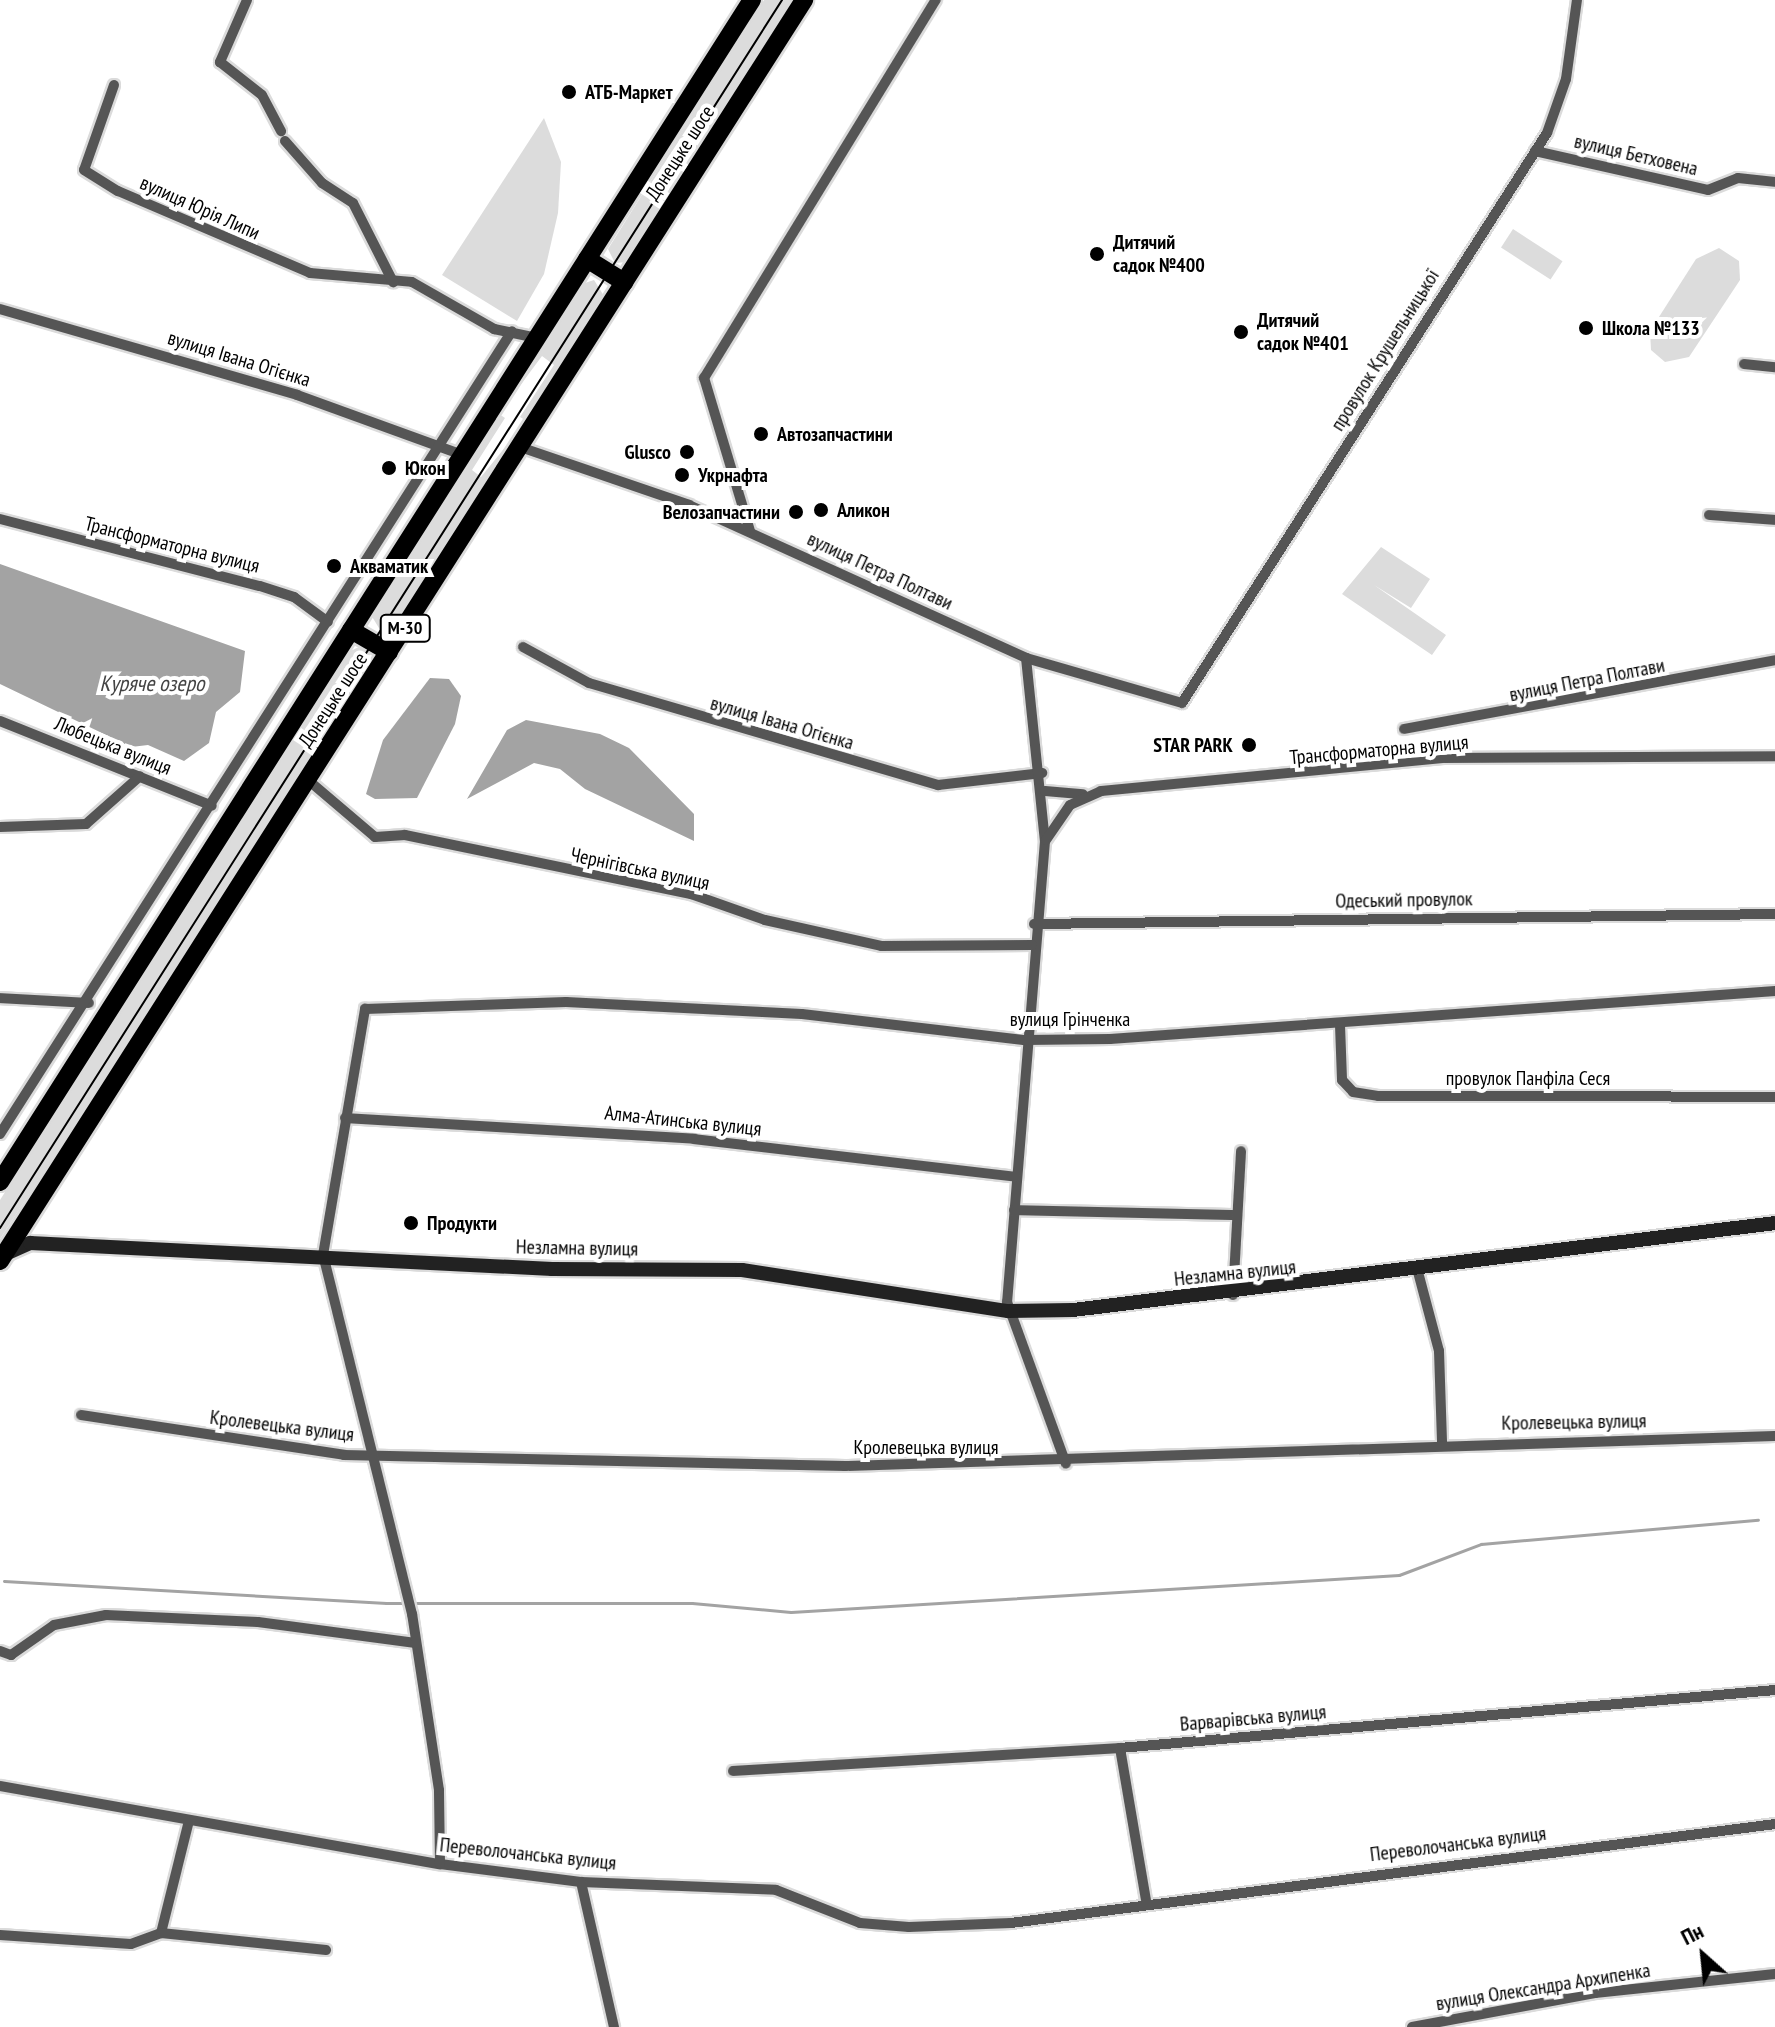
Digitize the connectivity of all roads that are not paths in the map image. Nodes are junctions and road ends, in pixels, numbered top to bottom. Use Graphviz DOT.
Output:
graph roads {
  1 [pos="247,0"];
  2 [pos="752,0"];
  3 [pos="804,0"];
  4 [pos="936,0"];
  5 [pos="1577,0"];
  6 [pos="114,85"];
  7 [pos="1535,151"];
  8 [pos="1775,182"];
  9 [pos="587,259"];
  10 [pos="393,282"];
  11 [pos="624,282"];
  12 [pos="0,309"];
  13 [pos="512,331"];
  14 [pos="537,338"];
  15 [pos="1744,364"];
  16 [pos="1775,367"];
  17 [pos="439,442"];
  18 [pos="520,447"];
  19 [pos="463,455"];
  20 [pos="1709,515"];
  21 [pos="0,519"];
  22 [pos="1775,520"];
  23 [pos="750,531"];
  24 [pos="328,622"];
  25 [pos="351,630"];
  26 [pos="523,647"];
  27 [pos="389,652"];
  28 [pos="1026,658"];
  29 [pos="1775,660"];
  30 [pos="1182,703"];
  31 [pos="0,721"];
  32 [pos="1404,729"];
  33 [pos="1775,756"];
  34 [pos="1042,773"];
  35 [pos="140,776"];
  36 [pos="308,780"];
  37 [pos="223,787"];
  38 [pos="1045,791"];
  39 [pos="1083,794"];
  40 [pos="243,799"];
  41 [pos="212,806"];
  42 [pos="0,827"];
  43 [pos="1045,841"];
  44 [pos="1775,914"];
  45 [pos="1034,924"];
  46 [pos="1032,945"];
  47 [pos="1775,991"];
  48 [pos="0,998"];
  49 [pos="89,1003"];
  50 [pos="1340,1025"];
  51 [pos="1025,1040"];
  52 [pos="1775,1097"];
  53 [pos="345,1118"];
  54 [pos="0,1134"];
  55 [pos="1241,1151"];
  56 [pos="1016,1177"];
  57 [pos="0,1182"];
  58 [pos="1014,1210"];
  59 [pos="1237,1215"];
  60 [pos="1775,1223"];
  61 [pos="323,1255"];
  62 [pos="1,1257"];
  63 [pos="1418,1272"];
  64 [pos="1233,1295"];
  65 [pos="1008,1311"];
  66 [pos="81,1415"];
  67 [pos="1775,1436"];
  68 [pos="1442,1443"];
  69 [pos="371,1453"];
  70 [pos="1066,1464"];
  71 [pos="416,1643"];
  72 [pos="0,1651"];
  73 [pos="1775,1690"];
  74 [pos="1120,1748"];
  75 [pos="733,1771"];
  76 [pos="0,1786"];
  77 [pos="189,1821"];
  78 [pos="1775,1824"];
  79 [pos="440,1864"];
  80 [pos="581,1882"];
  81 [pos="1146,1900"];
  82 [pos="161,1933"];
  83 [pos="0,1935"];
  84 [pos="326,1950"];
  85 [pos="1775,1974"];
  86 [pos="614,2027"];
  87 [pos="1412,2027"];
  1 -- 10 [label="street"];
  2 -- 9 [label="highway, Донецьке шосе / М-30"];
  3 -- 11 [label="highway, Донецьке шосе / М-30"];
  4 -- 23 [label="street"];
  5 -- 7 [label="street, провулок Крушельницької"];
  6 -- 10 [label="street, вулиця Юрія Липи"];
  7 -- 8 [label="street, вулиця Бетховена"];
  7 -- 30 [label="street, провулок Крушельницької"];
  9 -- 11 [label="highway"];
  9 -- 14 [label="highway, Донецьке шосе / М-30"];
  10 -- 13 [label="street, вулиця Юрія Липи"];
  11 -- 18 [label="highway, Донецьке шосе / М-30"];
  12 -- 17 [label="street, вулиця Івана Огієнка"];
  13 -- 14 [label="street, вулиця Юрія Липи"];
  13 -- 17 [label="street"];
  14 -- 19 [label="highway, Донецьке шосе / М-30"];
  15 -- 16 [label="street"];
  17 -- 19 [label="street, вулиця Івана Огієнка"];
  17 -- 24 [label="street"];
  18 -- 23 [label="street, вулиця Петра Полтави"];
  18 -- 27 [label="highway, Донецьке шосе / М-30"];
  19 -- 25 [label="highway, Донецьке шосе / М-30"];
  20 -- 22 [label="street"];
  21 -- 24 [label="street, Трансформаторна вулиця"];
  23 -- 28 [label="street, вулиця Петра Полтави"];
  24 -- 37 [label="street"];
  25 -- 27 [label="highway"];
  25 -- 40 [label="highway, Донецьке шосе / М-30"];
  26 -- 34 [label="street, вулиця Івана Огієнка"];
  27 -- 36 [label="highway, Донецьке шосе / М-30"];
  28 -- 30 [label="street, вулиця Петра Полтави"];
  28 -- 34 [label="street"];
  29 -- 32 [label="street, вулиця Петра Полтави"];
  31 -- 35 [label="street, Любецька вулиця"];
  33 -- 39 [label="street, Трансформаторна вулиця"];
  34 -- 38 [label="street"];
  35 -- 41 [label="street, Любецька вулиця"];
  35 -- 42 [label="street"];
  36 -- 46 [label="street, Чернігівська вулиця"];
  36 -- 62 [label="highway, Донецьке шосе / М-30"];
  37 -- 40 [label="street"];
  37 -- 41 [label="street"];
  38 -- 39 [label="street, Трансформаторна вулиця"];
  38 -- 43 [label="street"];
  39 -- 43 [label="street"];
  40 -- 57 [label="highway, Донецьке шосе / М-30"];
  41 -- 49 [label="street"];
  43 -- 45 [label="street"];
  44 -- 45 [label="street, Одеський провулок"];
  45 -- 46 [label="street"];
  46 -- 51 [label="street"];
  47 -- 50 [label="street, вулиця Грінченка"];
  48 -- 49 [label="street"];
  49 -- 54 [label="street"];
  50 -- 51 [label="street, вулиця Грінченка"];
  50 -- 52 [label="street, провулок Панфіла Сеся"];
  51 -- 53 [label="street, вулиця Грінченка"];
  51 -- 56 [label="street"];
  53 -- 56 [label="street, Алма-Атинська вулиця"];
  53 -- 61 [label="street"];
  55 -- 59 [label="street"];
  56 -- 58 [label="street"];
  58 -- 59 [label="street"];
  58 -- 65 [label="street"];
  59 -- 64 [label="street"];
  60 -- 63 [label="street, Незламна вулиця"];
  61 -- 62 [label="street, Незламна вулиця"];
  61 -- 65 [label="street, Незламна вулиця"];
  61 -- 69 [label="street"];
  63 -- 64 [label="street, Незламна вулиця"];
  63 -- 68 [label="street"];
  64 -- 65 [label="street, Незламна вулиця"];
  65 -- 70 [label="street"];
  66 -- 69 [label="street, Кролевецька вулиця"];
  67 -- 68 [label="street, Кролевецька вулиця"];
  68 -- 70 [label="street, Кролевецька вулиця"];
  69 -- 70 [label="street, Кролевецька вулиця"];
  69 -- 71 [label="street"];
  71 -- 72 [label="street"];
  71 -- 79 [label="street"];
  73 -- 74 [label="street, Варварівська вулиця"];
  74 -- 75 [label="street, Варварівська вулиця"];
  74 -- 81 [label="street"];
  76 -- 77 [label="street, Переволочанська вулиця"];
  77 -- 79 [label="street, Переволочанська вулиця"];
  77 -- 82 [label="street"];
  78 -- 81 [label="street, Переволочанська вулиця"];
  79 -- 80 [label="street, Переволочанська вулиця"];
  80 -- 81 [label="street, Переволочанська вулиця"];
  80 -- 86 [label="street"];
  82 -- 83 [label="street"];
  82 -- 84 [label="street"];
  85 -- 87 [label="street, вулиця Олександра Архипенка"];
}
